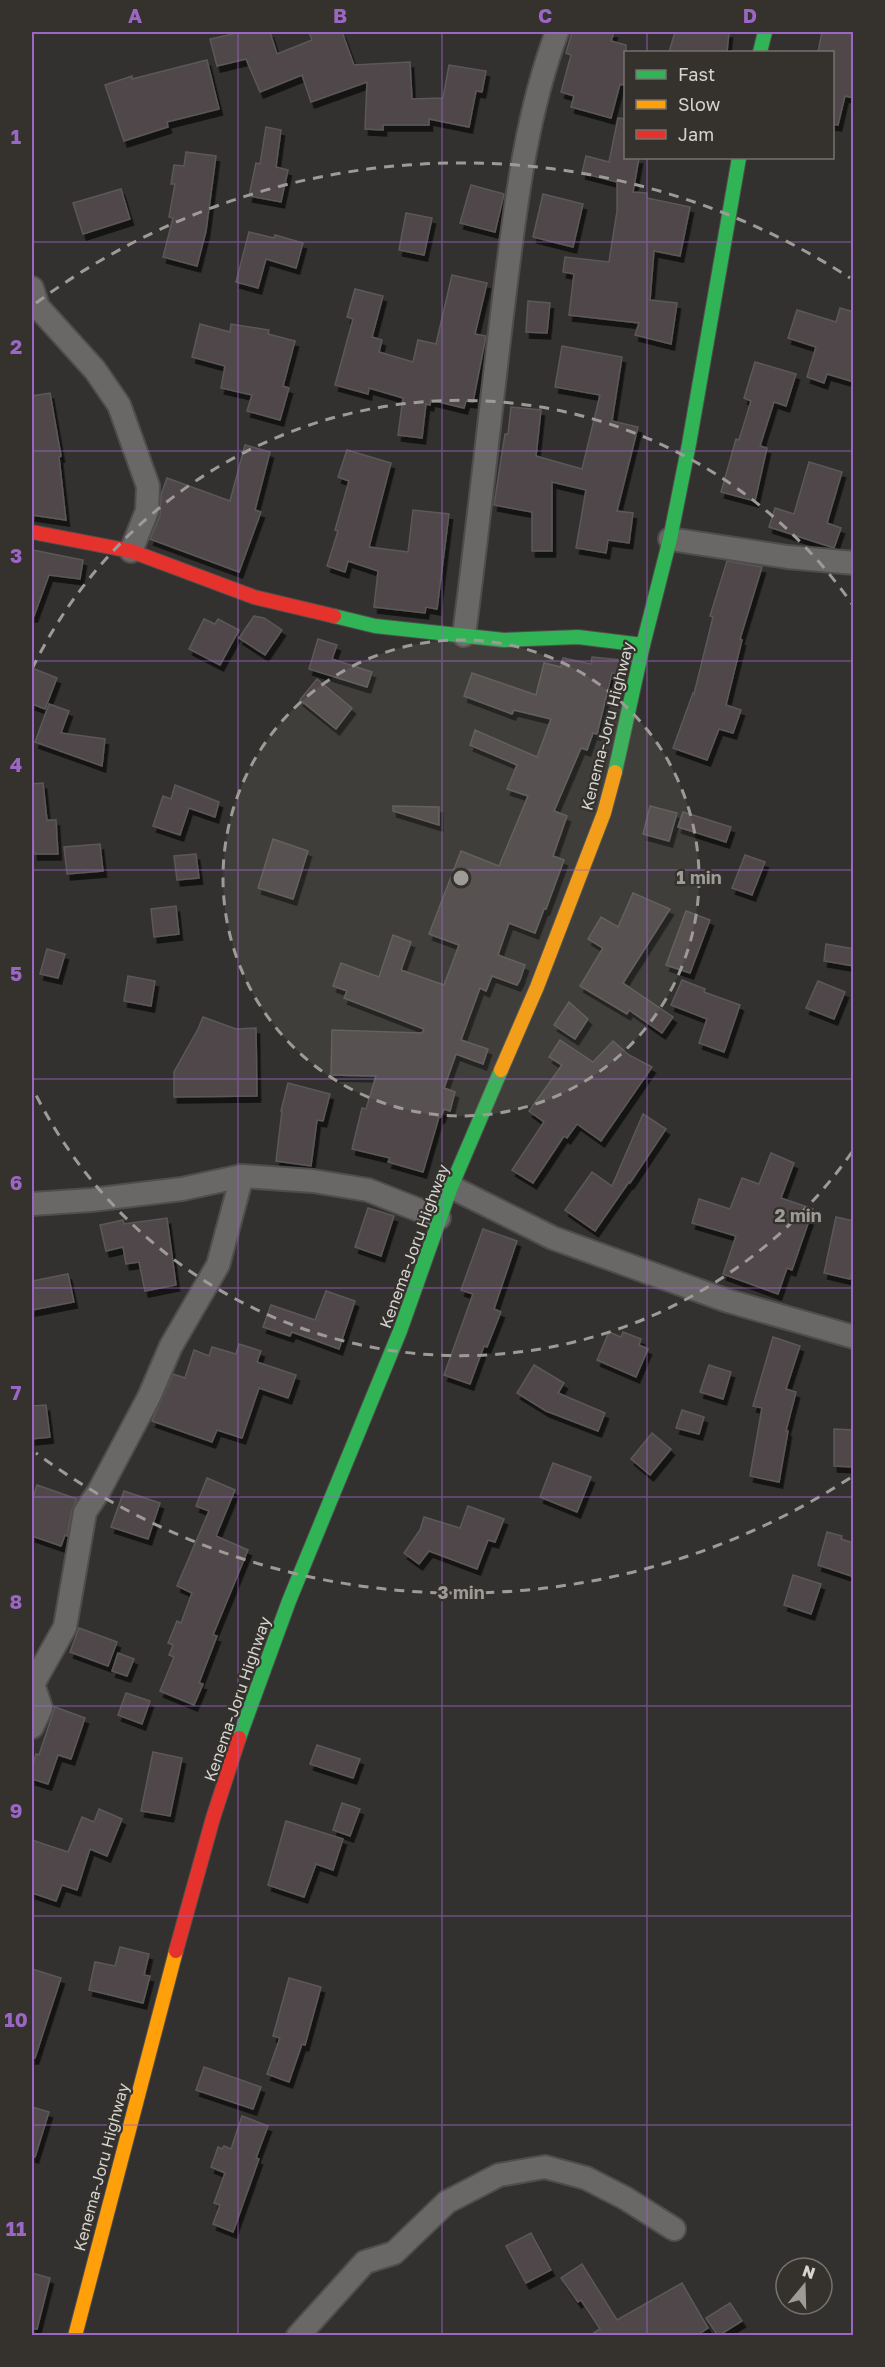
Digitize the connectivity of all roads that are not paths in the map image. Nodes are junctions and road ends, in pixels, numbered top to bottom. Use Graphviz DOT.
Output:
graph roads {
  1 [pos="557,32"];
  2 [pos="765,32"];
  3 [pos="760,51"];
  4 [pos="739,159"];
  5 [pos="32,288"];
  6 [pos="32,532"];
  7 [pos="670,539"];
  8 [pos="131,551"];
  9 [pos="854,563"];
  10 [pos="464,635"];
  11 [pos="643,645"];
  12 [pos="242,1176"];
  13 [pos="452,1187"];
  14 [pos="32,1204"];
  15 [pos="439,1218"];
  16 [pos="854,1337"];
  17 [pos="32,1727"];
  18 [pos="674,2229"];
  19 [pos="75,2336"];
  20 [pos="298,2336"];
  1 -- 10 [label="street"];
  2 -- 3 [label="main road"];
  4 -- 7 [label="main road, Kenema-Joru Highway"];
  5 -- 8 [label="street"];
  6 -- 8 [label="main road"];
  7 -- 9 [label="street"];
  7 -- 11 [label="main road, Kenema-Joru Highway"];
  8 -- 10 [label="main road"];
  10 -- 11 [label="main road"];
  11 -- 13 [label="main road, Kenema-Joru Highway"];
  12 -- 14 [label="street"];
  12 -- 15 [label="street"];
  12 -- 17 [label="street"];
  13 -- 15 [label="main road, Kenema-Joru Highway"];
  13 -- 16 [label="street"];
  15 -- 19 [label="main road, Kenema-Joru Highway"];
  18 -- 20 [label="street"];
}
